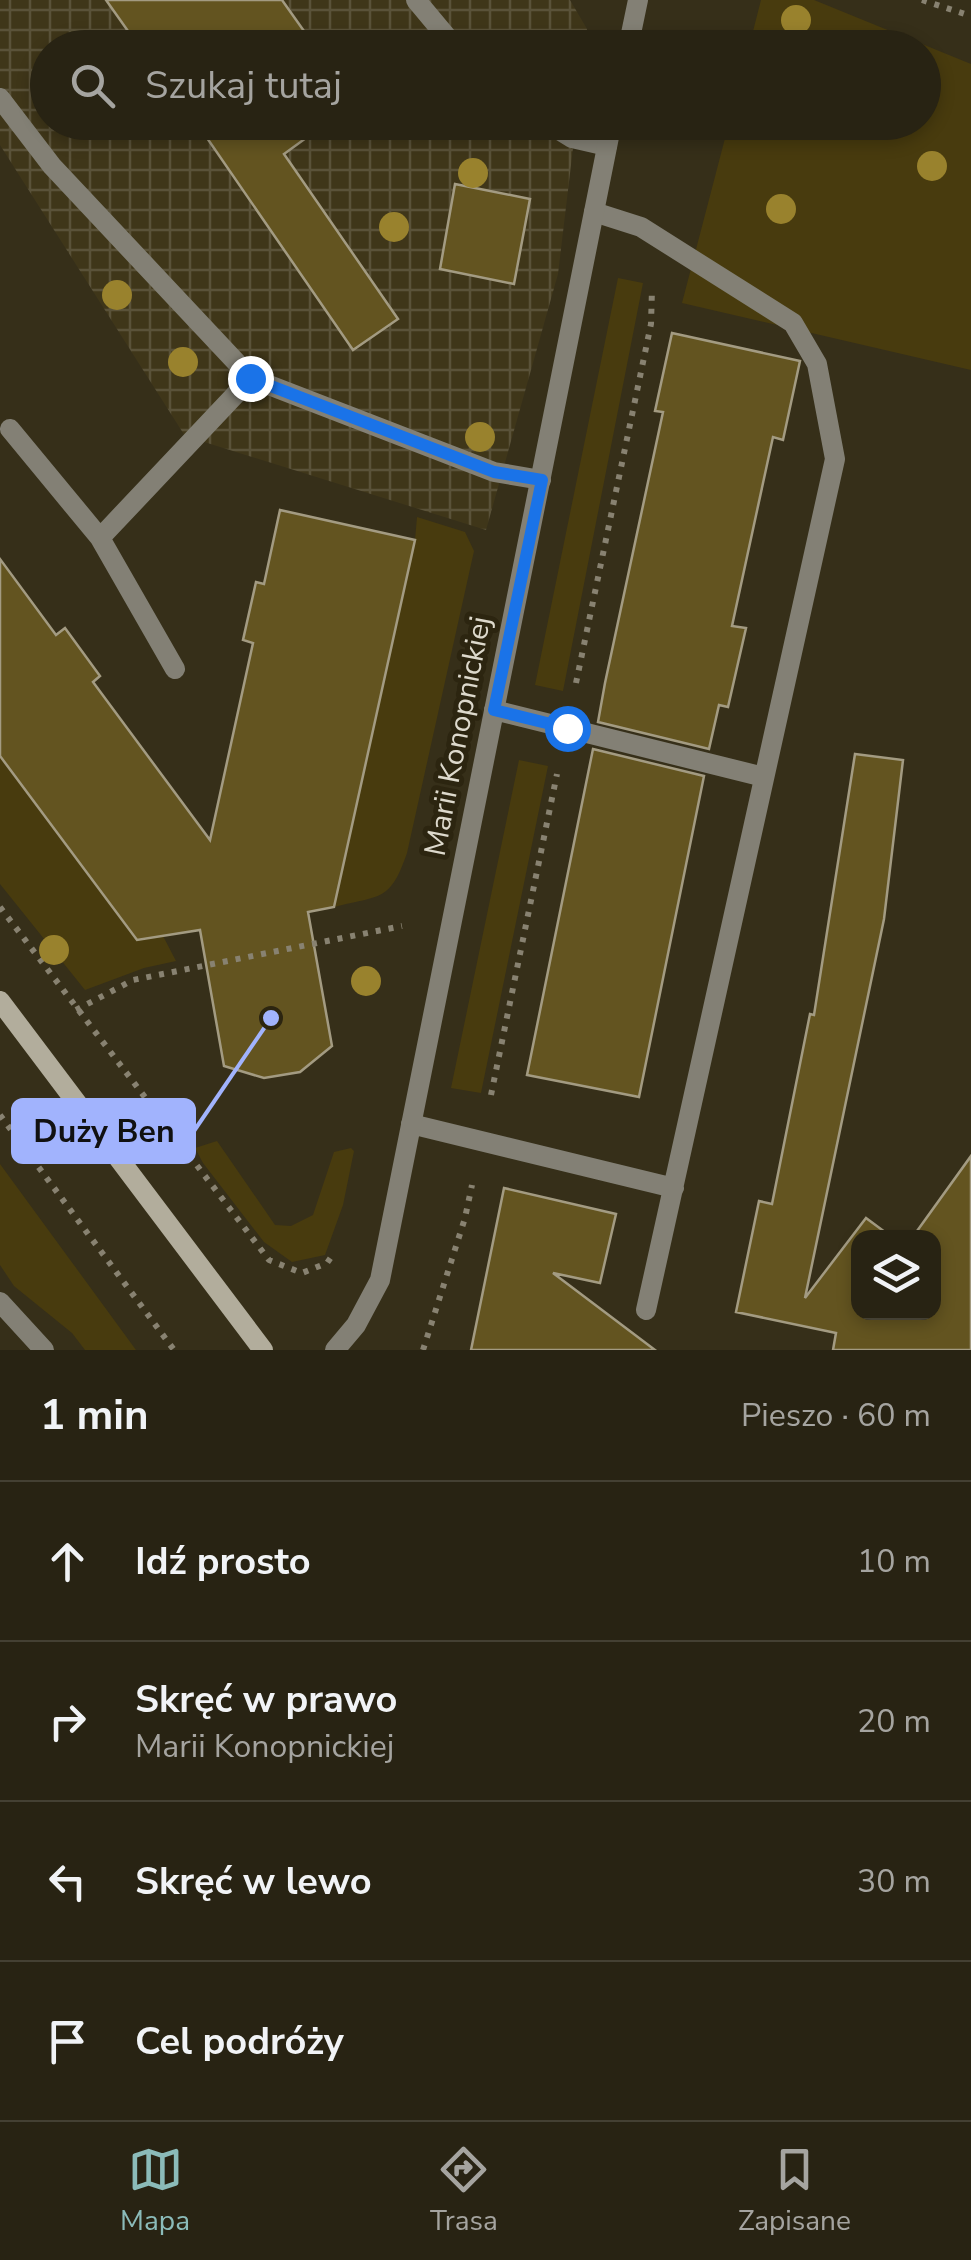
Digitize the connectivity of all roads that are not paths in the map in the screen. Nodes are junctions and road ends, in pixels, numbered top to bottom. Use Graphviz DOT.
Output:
graph roads {
  1 [pos="416,0"];
  2 [pos="638,0"];
  3 [pos="441,30"];
  4 [pos="632,30"];
  5 [pos="3,109"];
  6 [pos="581,140"];
  7 [pos="608,140"];
  8 [pos="607,146"];
  9 [pos="594,212"];
  10 [pos="250,378"];
  11 [pos="10,429"];
  12 [pos="542,480"];
  13 [pos="100,538"];
  14 [pos="175,669"];
  15 [pos="494,710"];
  16 [pos="764,777"];
  17 [pos="0,1001"];
  18 [pos="411,1124"];
  19 [pos="674,1188"];
  20 [pos="646,1310"];
  21 [pos="2,1311"];
  22 [pos="44,1350"];
  23 [pos="263,1350"];
  24 [pos="334,1350"];
  1 -- 3 [label="street"];
  2 -- 4 [label="street"];
  5 -- 10 [label="street"];
  6 -- 8 [label="street"];
  7 -- 8 [label="street, Marii Konopnickiej"];
  8 -- 9 [label="street, Marii Konopnickiej"];
  9 -- 12 [label="street, Marii Konopnickiej"];
  9 -- 16 [label="street"];
  10 -- 12 [label="street"];
  10 -- 13 [label="street"];
  11 -- 13 [label="street"];
  12 -- 15 [label="street, Marii Konopnickiej"];
  13 -- 14 [label="street"];
  15 -- 16 [label="street"];
  15 -- 18 [label="street, Marii Konopnickiej"];
  16 -- 19 [label="street"];
  17 -- 23 [label="street"];
  18 -- 19 [label="street"];
  18 -- 24 [label="street, Marii Konopnickiej"];
  19 -- 20 [label="street"];
  21 -- 22 [label="street"];
}
